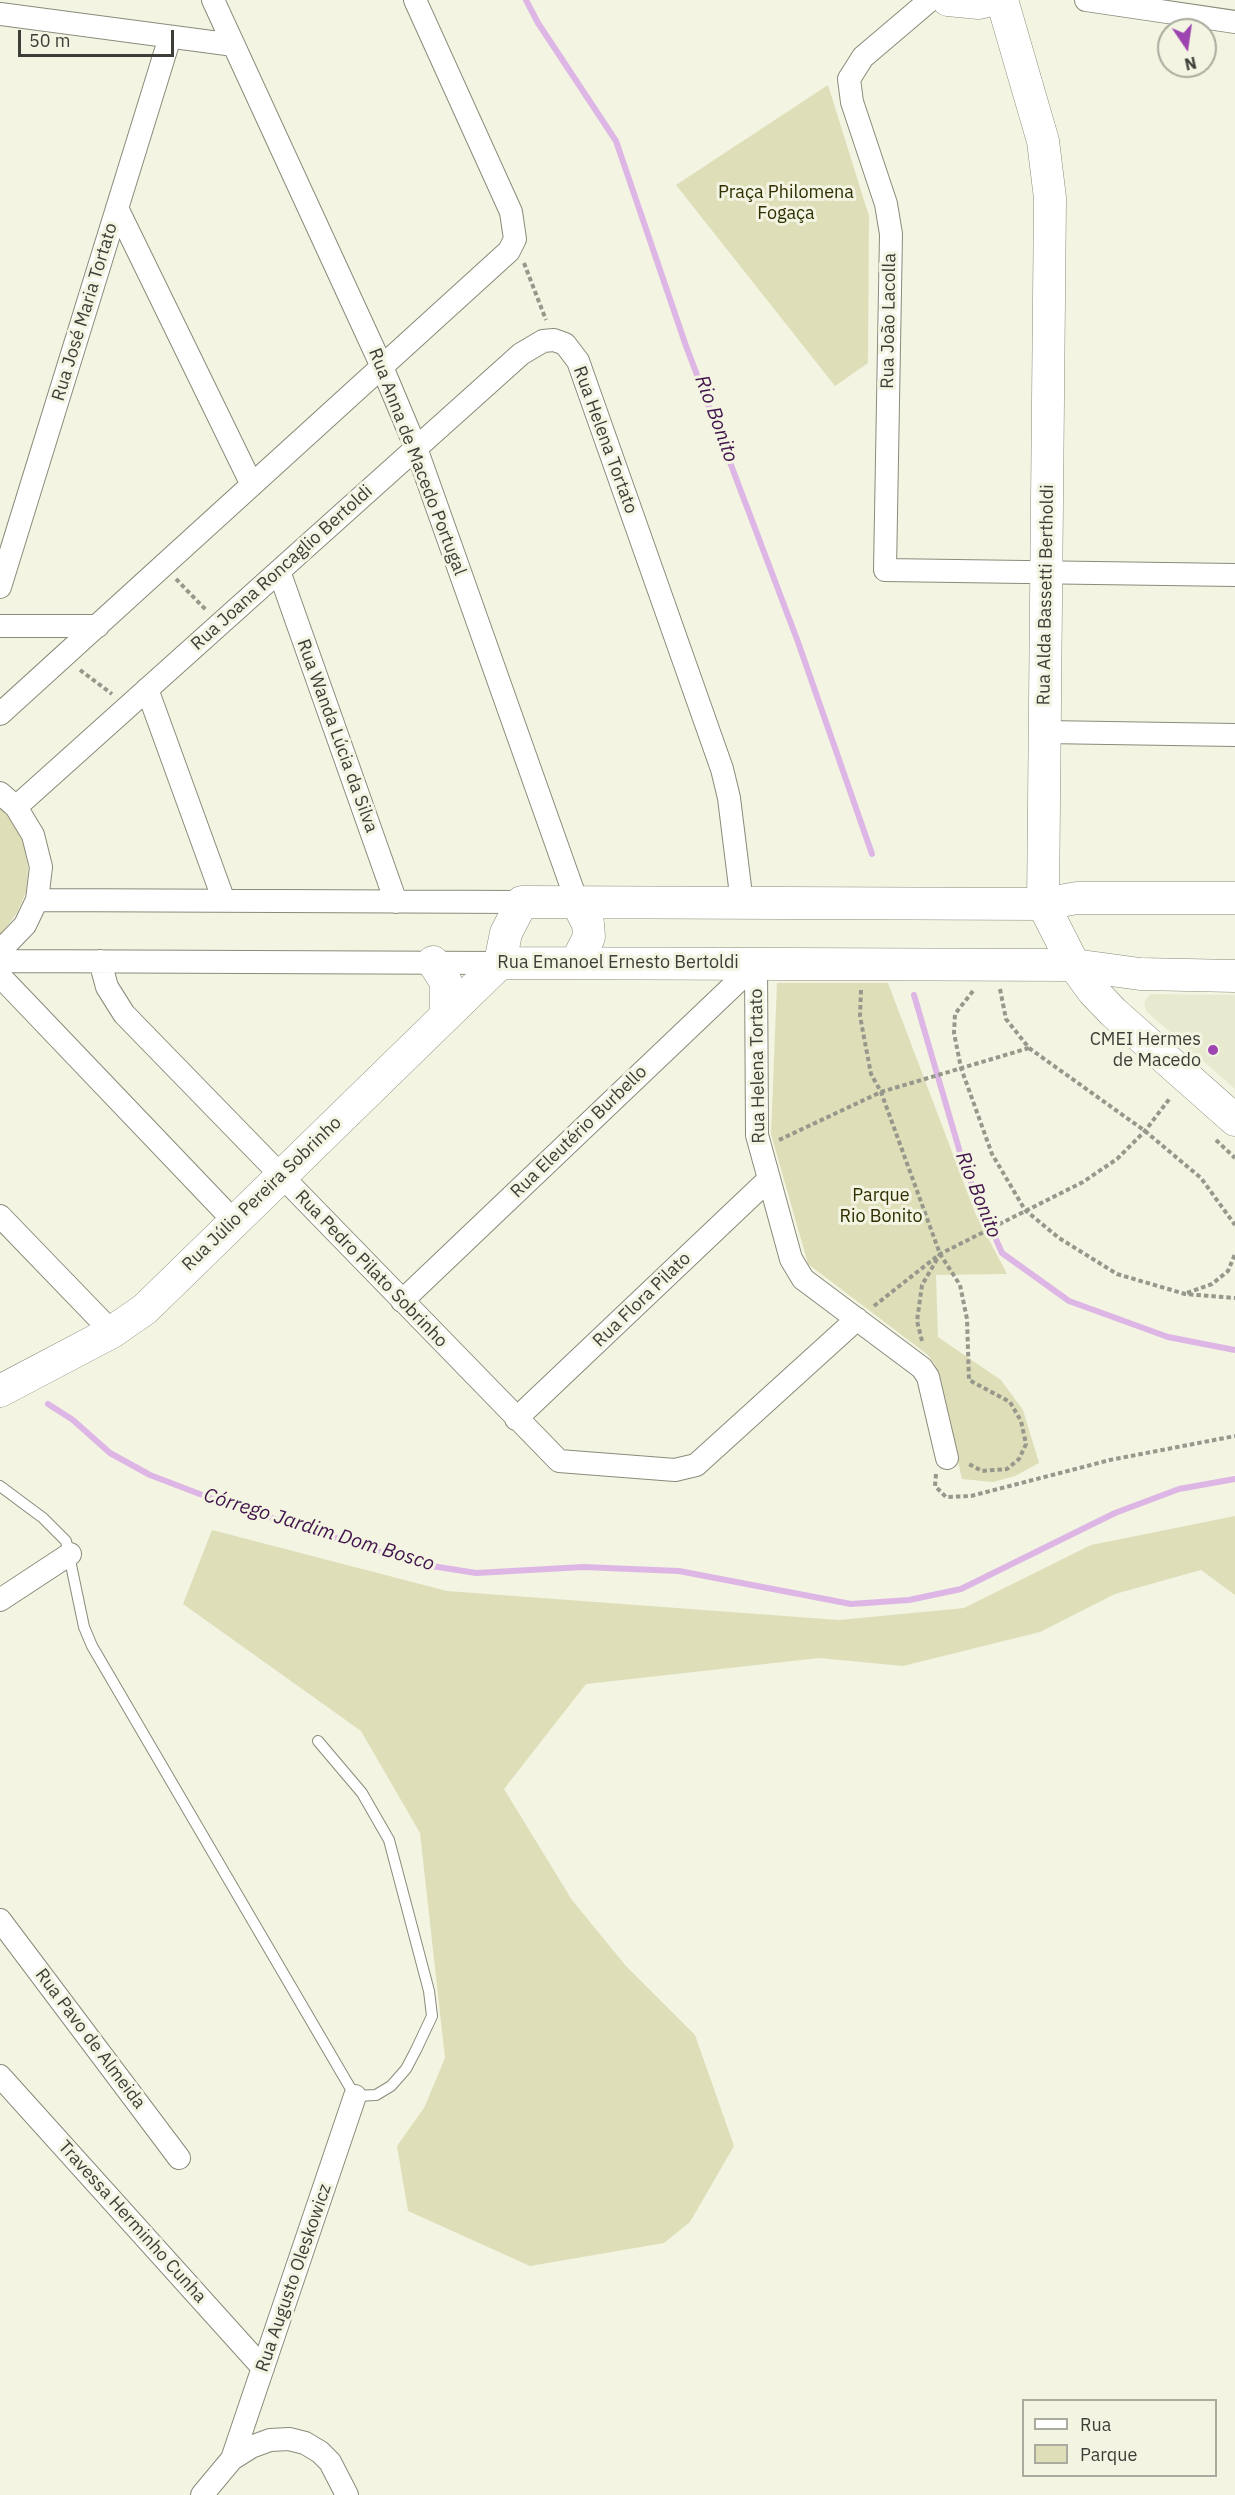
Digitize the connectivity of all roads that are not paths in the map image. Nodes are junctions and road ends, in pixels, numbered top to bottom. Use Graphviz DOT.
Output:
graph roads {
  1 [pos="213,0"];
  2 [pos="415,0"];
  3 [pos="930,0"];
  4 [pos="948,0"];
  5 [pos="991,0"];
  6 [pos="1002,0"];
  7 [pos="1086,0"];
  8 [pos="1,18"];
  9 [pos="1235,22"];
  10 [pos="170,37"];
  11 [pos="234,45"];
  12 [pos="117,208"];
  13 [pos="554,340"];
  14 [pos="382,367"];
  15 [pos="416,448"];
  16 [pos="252,485"];
  17 [pos="279,571"];
  18 [pos="1047,572"];
  19 [pos="1235,575"];
  20 [pos="0,587"];
  21 [pos="0,626"];
  22 [pos="98,626"];
  23 [pos="147,689"];
  24 [pos="0,714"];
  25 [pos="1045,732"];
  26 [pos="1235,735"];
  27 [pos="8,800"];
  28 [pos="1235,898"];
  29 [pos="37,900"];
  30 [pos="224,901"];
  31 [pos="396,902"];
  32 [pos="522,902"];
  33 [pos="577,902"];
  34 [pos="742,903"];
  35 [pos="1043,904"];
  36 [pos="0,951"];
  37 [pos="0,961"];
  38 [pos="100,961"];
  39 [pos="433,962"];
  40 [pos="500,963"];
  41 [pos="576,963"];
  42 [pos="756,964"];
  43 [pos="1074,965"];
  44 [pos="0,976"];
  45 [pos="1235,976"];
  46 [pos="446,1015"];
  47 [pos="1223,1128"];
  48 [pos="281,1176"];
  49 [pos="768,1180"];
  50 [pos="0,1216"];
  51 [pos="234,1221"];
  52 [pos="402,1301"];
  53 [pos="857,1319"];
  54 [pos="112,1332"];
  55 [pos="0,1391"];
  56 [pos="516,1419"];
  57 [pos="954,1456"];
  58 [pos="0,1486"];
  59 [pos="70,1554"];
  60 [pos="0,1600"];
  61 [pos="318,1742"];
  62 [pos="0,1920"];
  63 [pos="0,2076"];
  64 [pos="355,2096"];
  65 [pos="179,2158"];
  66 [pos="263,2368"];
  67 [pos="232,2459"];
  68 [pos="202,2495"];
  69 [pos="347,2495"];
  1 -- 11 [label="street, Rua Anna de Macedo Portugal"];
  2 -- 14 [label="street"];
  3 -- 18 [label="street, Rua João Lacolla"];
  4 -- 5 [label="main road"];
  6 -- 18 [label="main road, Rua Alda Bassetti Bertholdi"];
  7 -- 9 [label="street"];
  8 -- 10 [label="street"];
  10 -- 11 [label="street"];
  10 -- 12 [label="street, Rua José Maria Tortato"];
  11 -- 14 [label="street, Rua Anna de Macedo Portugal"];
  12 -- 16 [label="street"];
  12 -- 20 [label="street, Rua José Maria Tortato"];
  13 -- 15 [label="street, Rua Joana Roncaglio Bertoldi"];
  13 -- 34 [label="street, Rua Helena Tortato"];
  14 -- 15 [label="street, Rua Anna de Macedo Portugal"];
  14 -- 16 [label="street"];
  15 -- 17 [label="street, Rua Joana Roncaglio Bertoldi"];
  15 -- 33 [label="street, Rua Anna de Macedo Portugal"];
  16 -- 22 [label="street"];
  17 -- 23 [label="street, Rua Joana Roncaglio Bertoldi"];
  17 -- 31 [label="street, Rua Wanda Lúcia da Silva"];
  18 -- 19 [label="street"];
  18 -- 25 [label="main road, Rua Alda Bassetti Bertholdi"];
  21 -- 22 [label="street"];
  22 -- 24 [label="street"];
  23 -- 27 [label="street, Rua Joana Roncaglio Bertoldi"];
  23 -- 30 [label="street"];
  25 -- 26 [label="street"];
  25 -- 35 [label="main road, Rua Alda Bassetti Bertholdi"];
  27 -- 29 [label="street"];
  28 -- 35 [label="main road"];
  29 -- 30 [label="street"];
  29 -- 36 [label="street"];
  30 -- 31 [label="street"];
  31 -- 32 [label="street"];
  32 -- 33 [label="main road"];
  32 -- 40 [label="main road"];
  33 -- 34 [label="main road"];
  33 -- 41 [label="main road"];
  34 -- 35 [label="main road"];
  35 -- 43 [label="main road, Rua Alda Bassetti Bertholdi"];
  37 -- 38 [label="street, Rua Emanoel Ernesto Bertoldi"];
  38 -- 39 [label="street, Rua Emanoel Ernesto Bertoldi"];
  38 -- 48 [label="street, Rua Pedro Pilato Sobrinho"];
  39 -- 40 [label="street, Rua Emanoel Ernesto Bertoldi"];
  39 -- 46 [label="main road"];
  40 -- 41 [label="main road, Rua Emanoel Ernesto Bertoldi"];
  40 -- 46 [label="main road, Rua Júlio Pereira Sobrinho"];
  41 -- 42 [label="main road, Rua Emanoel Ernesto Bertoldi"];
  42 -- 43 [label="main road, Rua Emanoel Ernesto Bertoldi"];
  42 -- 49 [label="street, Rua Helena Tortato"];
  42 -- 52 [label="street, Rua Eleutério Burbello"];
  43 -- 45 [label="main road, Rua Emanoel Ernesto Bertoldi"];
  43 -- 47 [label="main road, Rua Alda Bassetti Bertholdi"];
  44 -- 51 [label="street"];
  46 -- 48 [label="main road, Rua Júlio Pereira Sobrinho"];
  48 -- 51 [label="main road, Rua Júlio Pereira Sobrinho"];
  48 -- 52 [label="street, Rua Pedro Pilato Sobrinho"];
  49 -- 53 [label="street, Rua Helena Tortato"];
  49 -- 56 [label="street, Rua Flora Pilato"];
  50 -- 54 [label="street"];
  51 -- 54 [label="main road, Rua Júlio Pereira Sobrinho"];
  52 -- 56 [label="street, Rua Pedro Pilato Sobrinho"];
  53 -- 56 [label="street, Rua Pedro Pilato Sobrinho"];
  53 -- 57 [label="street, Rua Helena Tortato"];
  54 -- 55 [label="main road, Rua Júlio Pereira Sobrinho"];
  58 -- 59 [label="lane"];
  59 -- 60 [label="street"];
  59 -- 64 [label="lane"];
  61 -- 64 [label="lane"];
  62 -- 65 [label="street, Rua Pavo de Almeida"];
  63 -- 66 [label="street, Travessa Herminho Cunha"];
  64 -- 66 [label="street, Rua Augusto Oleskowicz"];
  66 -- 67 [label="street, Rua Augusto Oleskowicz"];
  67 -- 68 [label="street"];
  67 -- 69 [label="street"];
}
